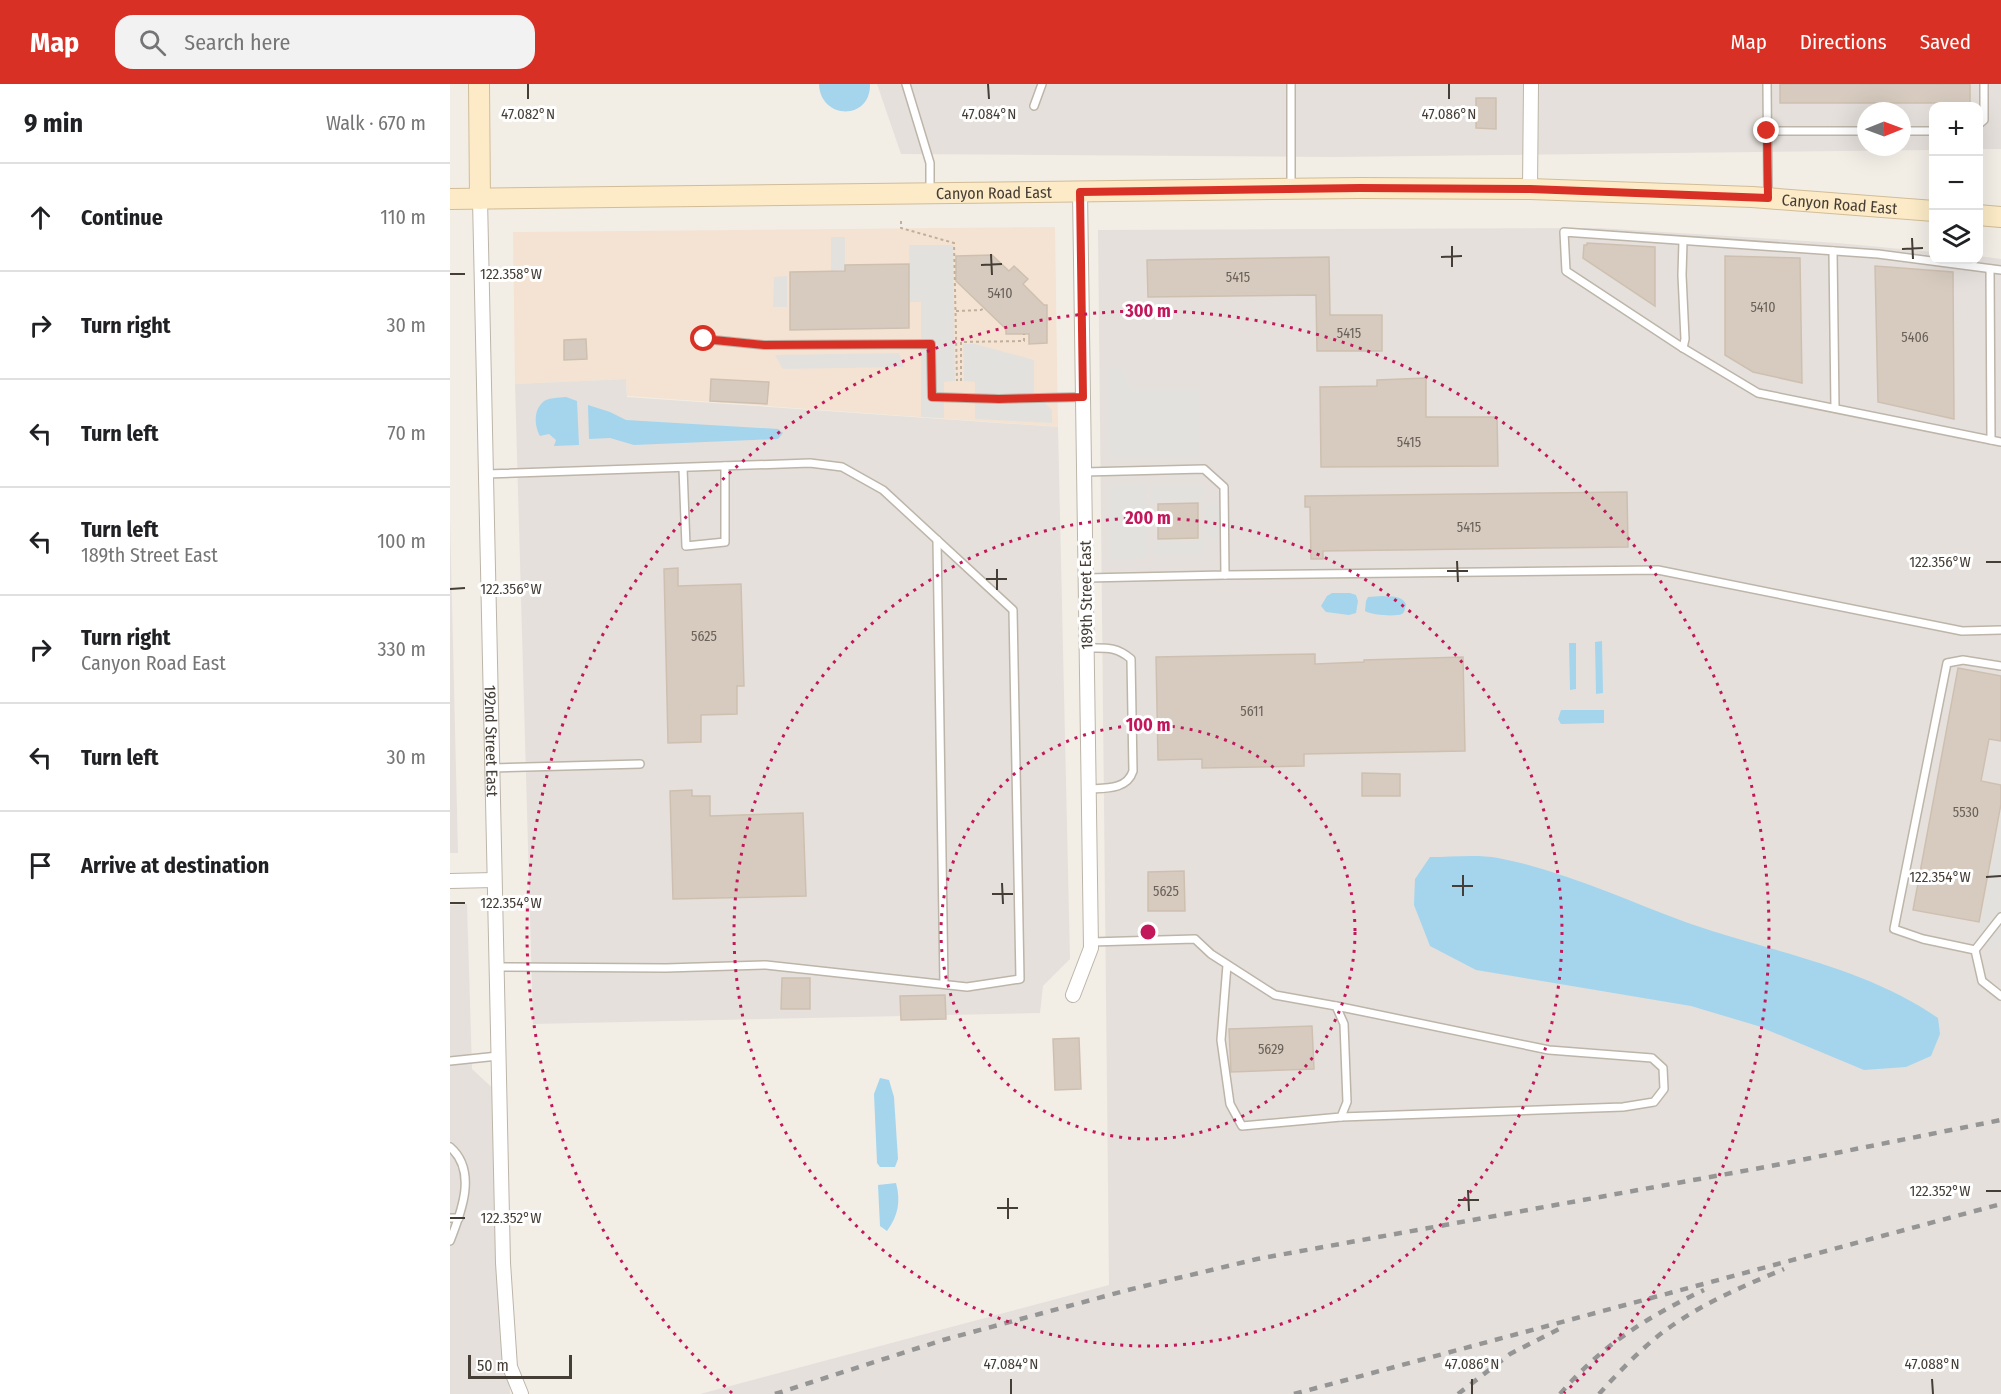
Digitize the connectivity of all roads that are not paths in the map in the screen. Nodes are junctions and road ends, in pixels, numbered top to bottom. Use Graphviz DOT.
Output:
graph roads {
  1 [pos="479,84"];
  2 [pos="906,84"];
  3 [pos="1042,84"];
  4 [pos="1291,84"];
  5 [pos="1531,84"];
  6 [pos="1767,84"];
  7 [pos="1984,84"];
  8 [pos="1034,106"];
  9 [pos="1983,121"];
  10 [pos="1929,130"];
  11 [pos="1767,131"];
  12 [pos="1857,131"];
  13 [pos="1911,131"];
  14 [pos="1291,189"];
  15 [pos="1530,189"];
  16 [pos="1080,192"];
  17 [pos="930,194"];
  18 [pos="1768,198"];
  19 [pos="450,199"];
  20 [pos="480,199"];
  21 [pos="1929,211"];
  22 [pos="1983,216"];
  23 [pos="2001,218"];
  24 [pos="1683,241"];
  25 [pos="1833,251"];
  26 [pos="1990,269"];
  27 [pos="2001,270"];
  28 [pos="704,339"];
  29 [pos="1683,348"];
  30 [pos="1083,397"];
  31 [pos="1835,408"];
  32 [pos="1991,440"];
  33 [pos="2001,442"];
  34 [pos="725,466"];
  35 [pos="683,468"];
  36 [pos="1084,472"];
  37 [pos="486,474"];
  38 [pos="937,540"];
  39 [pos="1225,575"];
  40 [pos="1086,578"];
  41 [pos="2001,630"];
  42 [pos="1087,648"];
  43 [pos="2001,666"];
  44 [pos="640,764"];
  45 [pos="492,768"];
  46 [pos="1089,789"];
  47 [pos="494,880"];
  48 [pos="450,881"];
  49 [pos="2001,916"];
  50 [pos="1091,942"];
  51 [pos="1976,950"];
  52 [pos="1227,965"];
  53 [pos="496,967"];
  54 [pos="944,984"];
  55 [pos="1073,995"];
  56 [pos="2001,996"];
  57 [pos="1336,1006"];
  58 [pos="498,1056"];
  59 [pos="450,1060"];
  60 [pos="1341,1117"];
  61 [pos="450,1148"];
  62 [pos="450,1218"];
  63 [pos="459,1218"];
  64 [pos="450,1241"];
  65 [pos="521,1394"];
  1 -- 20 [label="main road, 192nd Street East"];
  2 -- 17 [label="lane"];
  3 -- 8 [label="lane"];
  4 -- 14 [label="lane"];
  5 -- 15 [label="street"];
  6 -- 11 [label="lane"];
  7 -- 9 [label="lane"];
  10 -- 13 [label="lane"];
  11 -- 12 [label="lane"];
  11 -- 18 [label="lane"];
  14 -- 15 [label="main road, Canyon Road East"];
  14 -- 16 [label="main road, Canyon Road East"];
  15 -- 18 [label="main road, Canyon Road East"];
  16 -- 17 [label="main road, Canyon Road East"];
  16 -- 30 [label="street, 189th Street East"];
  17 -- 20 [label="main road, Canyon Road East"];
  18 -- 21 [label="main road, Canyon Road East"];
  19 -- 20 [label="main road, Canyon Road East"];
  20 -- 37 [label="street, 192nd Street East"];
  22 -- 23 [label="main road"];
  24 -- 25 [label="lane"];
  24 -- 29 [label="lane"];
  24 -- 29 [label="lane"];
  25 -- 26 [label="lane"];
  25 -- 31 [label="lane"];
  26 -- 27 [label="lane"];
  26 -- 32 [label="lane"];
  28 -- 30 [label="lane"];
  29 -- 31 [label="lane"];
  30 -- 36 [label="street, 189th Street East"];
  31 -- 32 [label="lane"];
  32 -- 33 [label="lane"];
  34 -- 35 [label="lane"];
  34 -- 35 [label="lane"];
  34 -- 38 [label="lane"];
  35 -- 37 [label="lane"];
  36 -- 39 [label="lane"];
  36 -- 40 [label="street, 189th Street East"];
  37 -- 45 [label="street, 192nd Street East"];
  38 -- 54 [label="lane"];
  38 -- 54 [label="lane"];
  39 -- 40 [label="lane"];
  39 -- 41 [label="lane"];
  40 -- 42 [label="street, 189th Street East"];
  42 -- 46 [label="street, 189th Street East"];
  42 -- 46 [label="lane"];
  43 -- 51 [label="lane"];
  44 -- 45 [label="lane"];
  45 -- 47 [label="street, 192nd Street East"];
  46 -- 50 [label="street, 189th Street East"];
  47 -- 48 [label="street"];
  47 -- 53 [label="street, 192nd Street East"];
  49 -- 51 [label="lane"];
  50 -- 52 [label="lane"];
  50 -- 55 [label="street, 189th Street East"];
  51 -- 56 [label="lane"];
  52 -- 57 [label="lane"];
  52 -- 60 [label="lane"];
  53 -- 54 [label="lane"];
  53 -- 58 [label="street, 192nd Street East"];
  57 -- 60 [label="lane"];
  57 -- 60 [label="lane"];
  58 -- 59 [label="lane"];
  58 -- 65 [label="street, 192nd Street East"];
  61 -- 63 [label="lane"];
  62 -- 63 [label="lane"];
  63 -- 64 [label="lane"];
}
